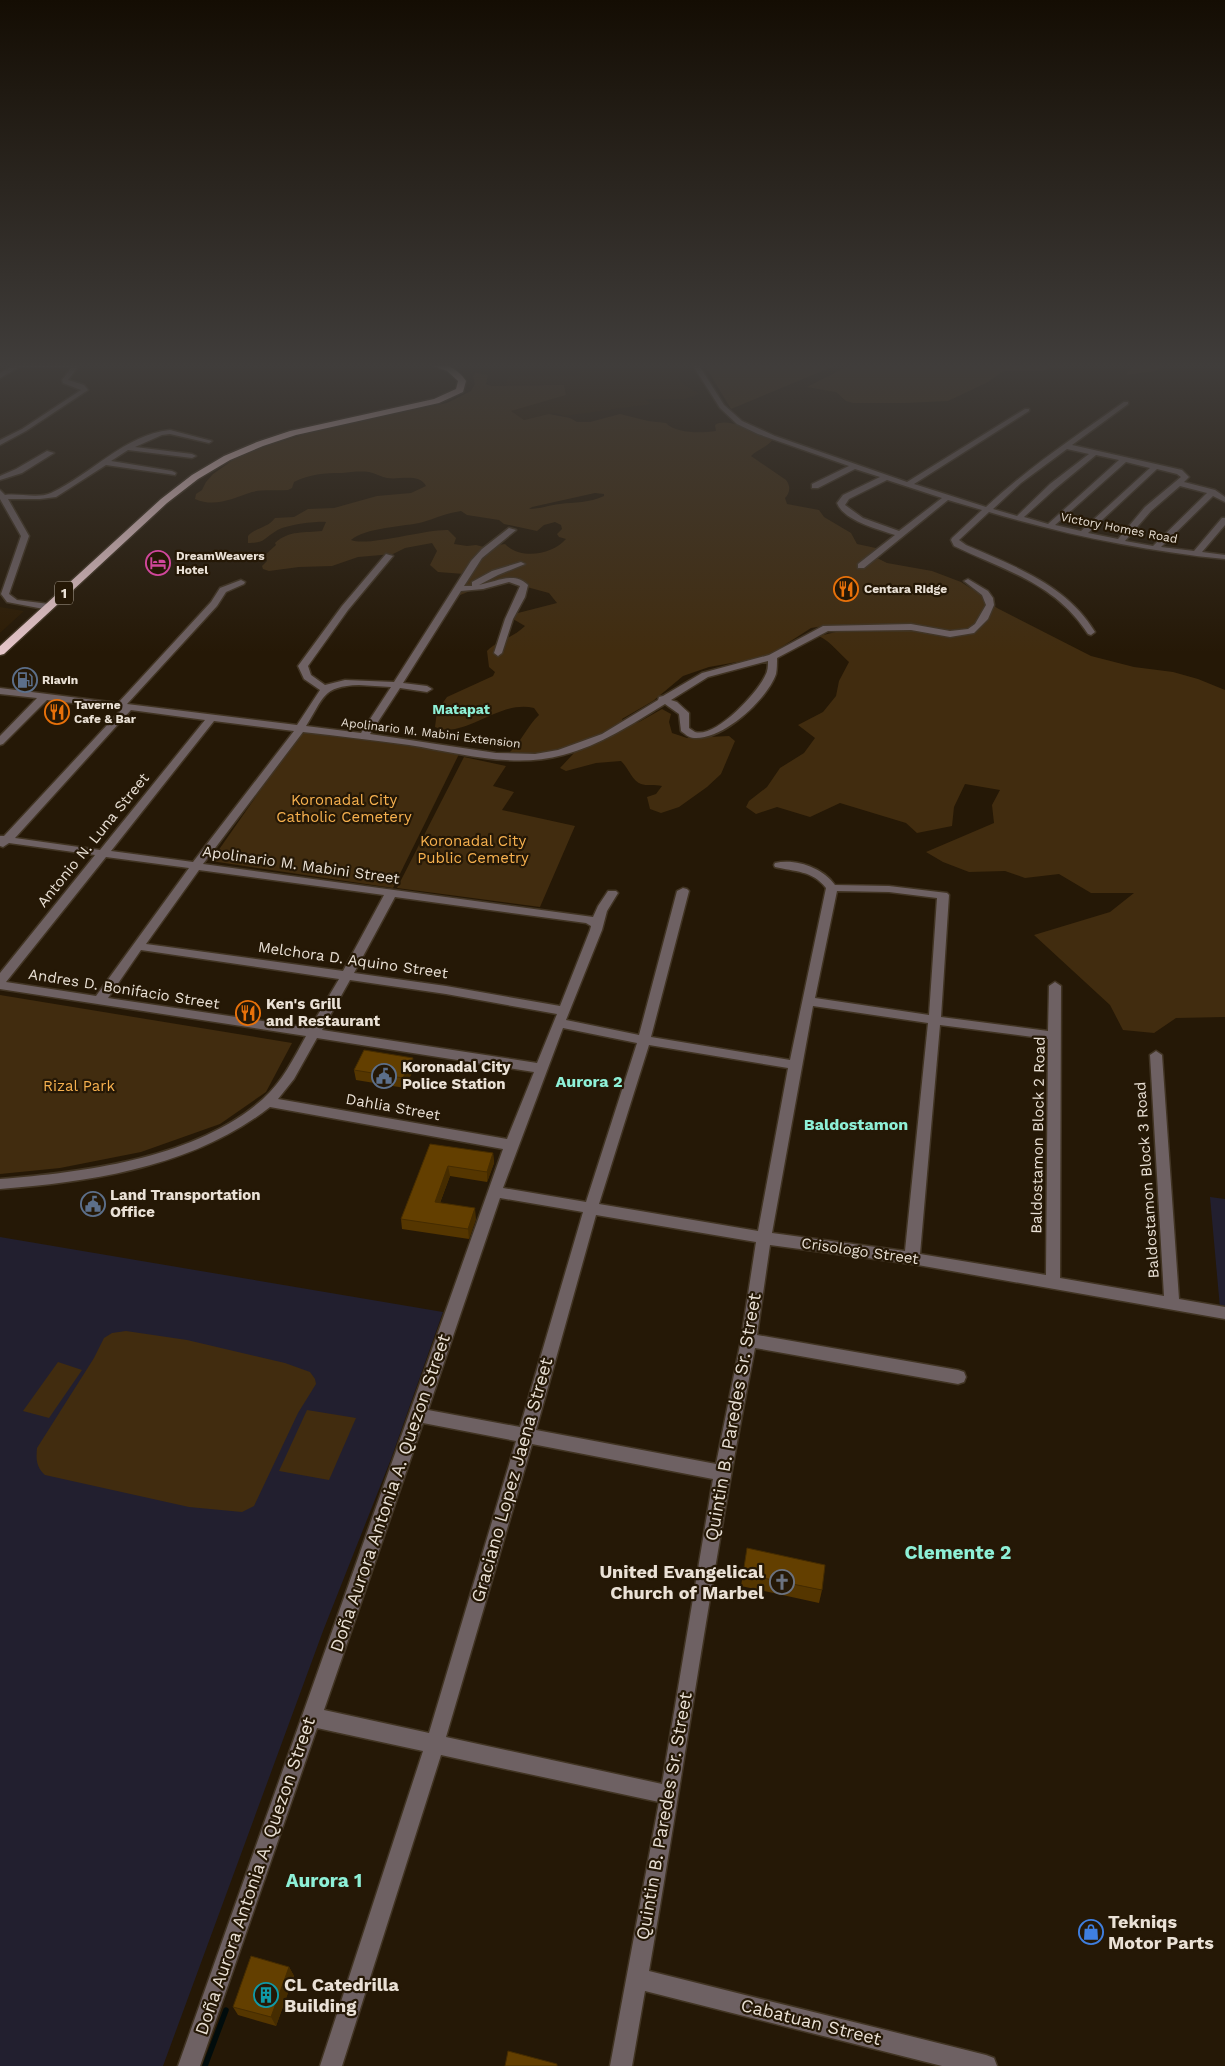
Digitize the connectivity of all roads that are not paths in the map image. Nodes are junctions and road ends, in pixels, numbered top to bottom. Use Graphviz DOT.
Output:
graph roads {
  1 [pos="36,460"];
  2 [pos="106,460"];
  3 [pos="220,460"];
  4 [pos="840,460"];
  5 [pos="946,460"];
  6 [pos="1046,460"];
  7 [pos="1085,460"];
  8 [pos="1123,460"];
  9 [pos="1130,460"];
  10 [pos="103,462"];
  11 [pos="855,466"];
  12 [pos="1155,467"];
  13 [pos="172,473"];
  14 [pos="886,477"];
  15 [pos="0,478"];
  16 [pos="1179,483"];
  17 [pos="906,485"];
  18 [pos="815,486"];
  19 [pos="1212,492"];
  20 [pos="946,498"];
  21 [pos="2,499"];
  22 [pos="1225,500"];
  23 [pos="987,510"];
  24 [pos="1019,518"];
  25 [pos="1225,520"];
  26 [pos="1050,526"];
  27 [pos="512,530"];
  28 [pos="899,534"];
  29 [pos="1083,534"];
  30 [pos="1120,542"];
  31 [pos="1155,548"];
  32 [pos="1196,554"];
  33 [pos="389,556"];
  34 [pos="1225,557"];
  35 [pos="521,564"];
  36 [pos="861,566"];
  37 [pos="968,581"];
  38 [pos="240,582"];
  39 [pos="464,589"];
  40 [pos="49,607"];
  41 [pos="1091,632"];
  42 [pos="0,652"];
  43 [pos="498,653"];
  44 [pos="772,657"];
  45 [pos="396,687"];
  46 [pos="325,689"];
  47 [pos="427,689"];
  48 [pos="0,691"];
  49 [pos="44,697"];
  50 [pos="662,699"];
  51 [pos="123,707"];
  52 [pos="211,719"];
  53 [pos="300,729"];
  54 [pos="364,737"];
  55 [pos="0,742"];
  56 [pos="2,842"];
  57 [pos="102,853"];
  58 [pos="779,865"];
  59 [pos="196,866"];
  60 [pos="832,888"];
  61 [pos="683,891"];
  62 [pos="391,893"];
  63 [pos="612,893"];
  64 [pos="596,924"];
  65 [pos="137,946"];
  66 [pos="347,975"];
  67 [pos="0,981"];
  68 [pos="0,985"];
  69 [pos="1055,986"];
  70 [pos="99,1001"];
  71 [pos="808,1001"];
  72 [pos="561,1017"];
  73 [pos="933,1020"];
  74 [pos="313,1035"];
  75 [pos="1056,1036"];
  76 [pos="644,1040"];
  77 [pos="1156,1054"];
  78 [pos="795,1064"];
  79 [pos="540,1068"];
  80 [pos="268,1102"];
  81 [pos="511,1145"];
  82 [pos="0,1184"];
  83 [pos="495,1192"];
  84 [pos="591,1208"];
  85 [pos="764,1238"];
  86 [pos="912,1258"];
  87 [pos="1053,1283"];
  88 [pos="1172,1303"];
  89 [pos="1225,1313"];
  90 [pos="749,1340"];
  91 [pos="958,1377"];
  92 [pos="418,1415"];
  93 [pos="526,1436"];
  94 [pos="722,1473"];
  95 [pos="311,1717"];
  96 [pos="435,1743"];
  97 [pos="670,1795"];
  98 [pos="636,1978"];
  99 [pos="189,2066"];
  100 [pos="332,2066"];
  101 [pos="621,2066"];
  102 [pos="986,2066"];
  1 -- 15 [label="street"];
  2 -- 10 [label="street"];
  3 -- 40 [label="highway, 1"];
  4 -- 11 [label="street, Victory Homes Road"];
  5 -- 17 [label="street"];
  6 -- 23 [label="street"];
  7 -- 24 [label="street"];
  8 -- 26 [label="street"];
  9 -- 12 [label="street"];
  10 -- 13 [label="street"];
  10 -- 21 [label="street"];
  11 -- 14 [label="street, Victory Homes Road"];
  11 -- 18 [label="street"];
  12 -- 16 [label="street"];
  12 -- 29 [label="street"];
  14 -- 17 [label="street, Victory Homes Road"];
  14 -- 28 [label="street"];
  16 -- 19 [label="street"];
  16 -- 30 [label="street"];
  17 -- 20 [label="street, Victory Homes Road"];
  19 -- 22 [label="street"];
  19 -- 31 [label="street"];
  20 -- 23 [label="street, Victory Homes Road"];
  20 -- 28 [label="street"];
  21 -- 40 [label="street"];
  23 -- 24 [label="street, Victory Homes Road"];
  23 -- 41 [label="street"];
  24 -- 26 [label="street, Victory Homes Road"];
  25 -- 32 [label="street"];
  26 -- 29 [label="street, Victory Homes Road"];
  27 -- 39 [label="street"];
  28 -- 36 [label="street"];
  29 -- 30 [label="street, Victory Homes Road"];
  30 -- 31 [label="street, Victory Homes Road"];
  31 -- 32 [label="street, Victory Homes Road"];
  32 -- 34 [label="street, Victory Homes Road"];
  33 -- 46 [label="street"];
  35 -- 39 [label="street"];
  37 -- 44 [label="street, Apolinario M. Mabini Extension"];
  38 -- 51 [label="street"];
  39 -- 43 [label="street"];
  39 -- 45 [label="street"];
  40 -- 42 [label="highway, 1"];
  44 -- 50 [label="street, Apolinario M. Mabini Extension"];
  44 -- 50 [label="street"];
  45 -- 46 [label="street"];
  45 -- 47 [label="street"];
  45 -- 54 [label="street"];
  46 -- 53 [label="street"];
  48 -- 49 [label="street, Apolinario M. Mabini Extension"];
  49 -- 51 [label="street, Apolinario M. Mabini Extension"];
  49 -- 55 [label="street"];
  50 -- 54 [label="street, Apolinario M. Mabini Extension"];
  51 -- 52 [label="street, Apolinario M. Mabini Extension"];
  51 -- 56 [label="street"];
  52 -- 53 [label="street, Apolinario M. Mabini Extension"];
  52 -- 57 [label="street, Antonio N. Luna Street"];
  53 -- 54 [label="street, Apolinario M. Mabini Extension"];
  53 -- 59 [label="street"];
  56 -- 57 [label="street, Apolinario M. Mabini Street"];
  57 -- 59 [label="street, Apolinario M. Mabini Street"];
  57 -- 67 [label="street, Antonio N. Luna Street"];
  58 -- 60 [label="street"];
  59 -- 62 [label="street, Apolinario M. Mabini Street"];
  59 -- 65 [label="street"];
  60 -- 71 [label="street, Quintin B. Paredes Sr. Street"];
  60 -- 73 [label="street"];
  61 -- 76 [label="street, Graciano Lopez Jaena Street"];
  62 -- 64 [label="street, Apolinario M. Mabini Street"];
  62 -- 66 [label="street"];
  63 -- 64 [label="street, Doña Aurora Antonia A. Quezon Street"];
  64 -- 72 [label="street, Doña Aurora Antonia A. Quezon Street"];
  65 -- 66 [label="street, Melchora D. Aquino Street"];
  65 -- 70 [label="street"];
  66 -- 72 [label="street, Melchora D. Aquino Street"];
  66 -- 74 [label="street"];
  68 -- 70 [label="street, Andres D. Bonifacio Street"];
  69 -- 75 [label="street, Baldostamon Block 2 Road"];
  70 -- 74 [label="street, Andres D. Bonifacio Street"];
  71 -- 73 [label="street"];
  71 -- 78 [label="street, Quintin B. Paredes Sr. Street"];
  72 -- 76 [label="street, Melchora D. Aquino Street"];
  72 -- 79 [label="street, Doña Aurora Antonia A. Quezon Street"];
  73 -- 75 [label="street"];
  73 -- 86 [label="street"];
  74 -- 79 [label="street, Andres D. Bonifacio Street"];
  74 -- 80 [label="street"];
  75 -- 87 [label="street, Baldostamon Block 2 Road"];
  76 -- 78 [label="street, Melchora D. Aquino Street"];
  76 -- 84 [label="street, Graciano Lopez Jaena Street"];
  77 -- 88 [label="street, Baldostamon Block 3 Road"];
  78 -- 85 [label="street, Quintin B. Paredes Sr. Street"];
  79 -- 81 [label="street, Doña Aurora Antonia A. Quezon Street"];
  80 -- 81 [label="street, Dahlia Street"];
  80 -- 82 [label="street"];
  81 -- 83 [label="street, Doña Aurora Antonia A. Quezon Street"];
  83 -- 84 [label="street, Crisologo Street"];
  83 -- 92 [label="street, Doña Aurora Antonia A. Quezon Street"];
  84 -- 85 [label="street, Crisologo Street"];
  84 -- 93 [label="street, Graciano Lopez Jaena Street"];
  85 -- 86 [label="street, Crisologo Street"];
  85 -- 90 [label="street, Quintin B. Paredes Sr. Street"];
  86 -- 87 [label="street, Crisologo Street"];
  87 -- 88 [label="street, Crisologo Street"];
  88 -- 89 [label="street, Crisologo Street"];
  90 -- 91 [label="street"];
  90 -- 94 [label="street, Quintin B. Paredes Sr. Street"];
  92 -- 93 [label="street"];
  92 -- 95 [label="street, Doña Aurora Antonia A. Quezon Street"];
  93 -- 94 [label="street"];
  93 -- 96 [label="street, Graciano Lopez Jaena Street"];
  94 -- 97 [label="street, Quintin B. Paredes Sr. Street"];
  95 -- 96 [label="street"];
  95 -- 99 [label="street, Doña Aurora Antonia A. Quezon Street"];
  96 -- 97 [label="street"];
  96 -- 100 [label="street, Graciano Lopez Jaena Street"];
  97 -- 98 [label="street, Quintin B. Paredes Sr. Street"];
  98 -- 101 [label="street, Quintin B. Paredes Sr. Street"];
  98 -- 102 [label="street, Cabatuan Street"];
}
